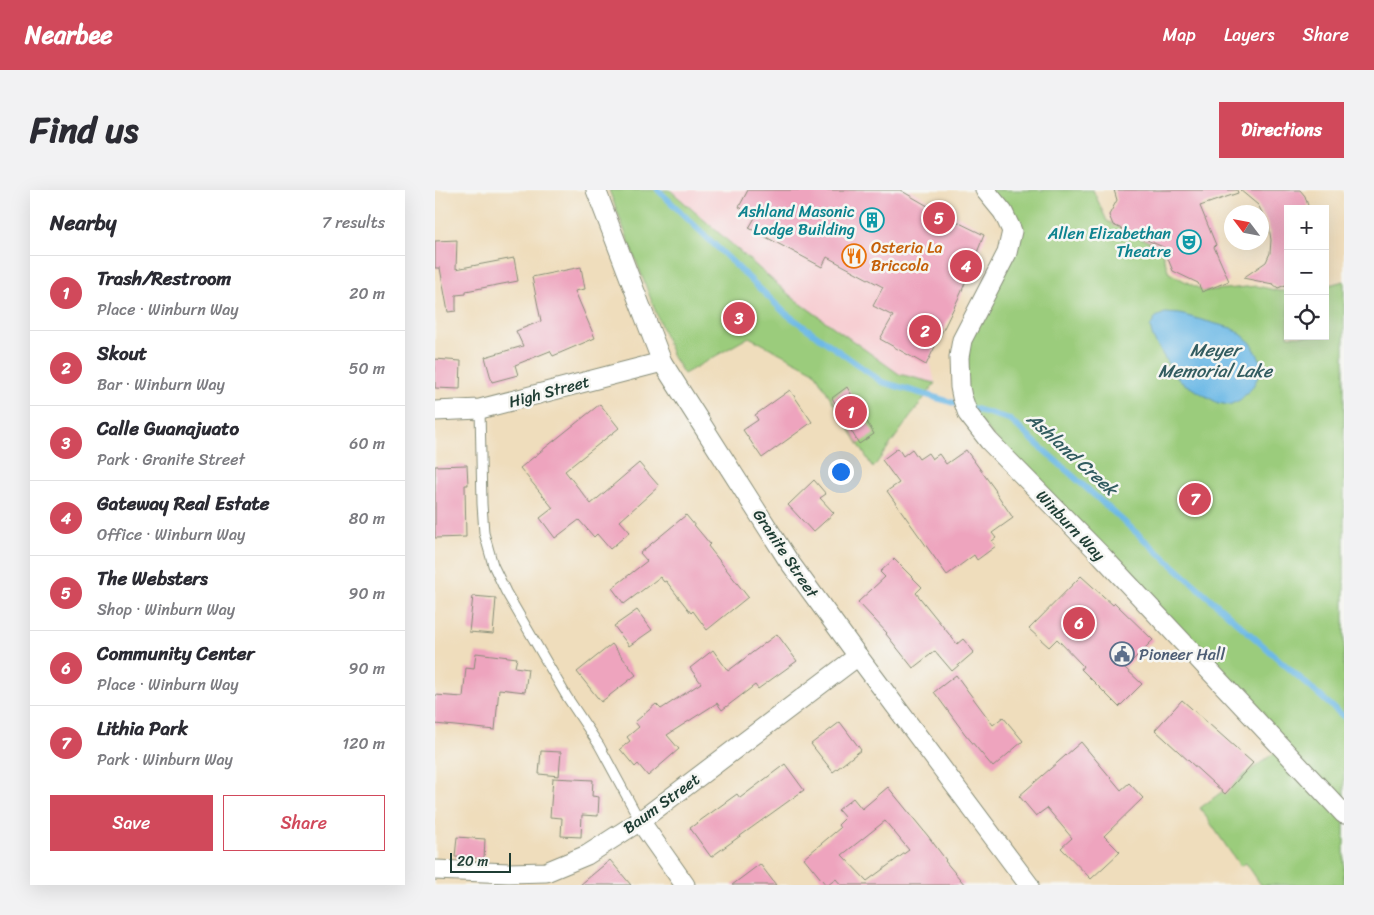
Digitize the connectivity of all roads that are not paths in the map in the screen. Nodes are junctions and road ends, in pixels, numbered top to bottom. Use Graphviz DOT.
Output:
graph roads {
  1 [pos="596,190"];
  2 [pos="985,190"];
  3 [pos="662,362"];
  4 [pos="480,409"];
  5 [pos="435,411"];
  6 [pos="858,656"];
  7 [pos="1344,814"];
  8 [pos="640,821"];
  9 [pos="435,870"];
  10 [pos="685,885"];
  11 [pos="1029,885"];
  1 -- 3 [label="street, Granite Street"];
  2 -- 7 [label="street, Winburn Way"];
  3 -- 4 [label="street, High Street"];
  3 -- 6 [label="street, Granite Street"];
  4 -- 5 [label="street, High Street"];
  4 -- 8 [label="lane"];
  6 -- 8 [label="street, Baum Street"];
  6 -- 11 [label="street, Granite Street"];
  8 -- 9 [label="street, Baum Street"];
  8 -- 10 [label="street"];
}
